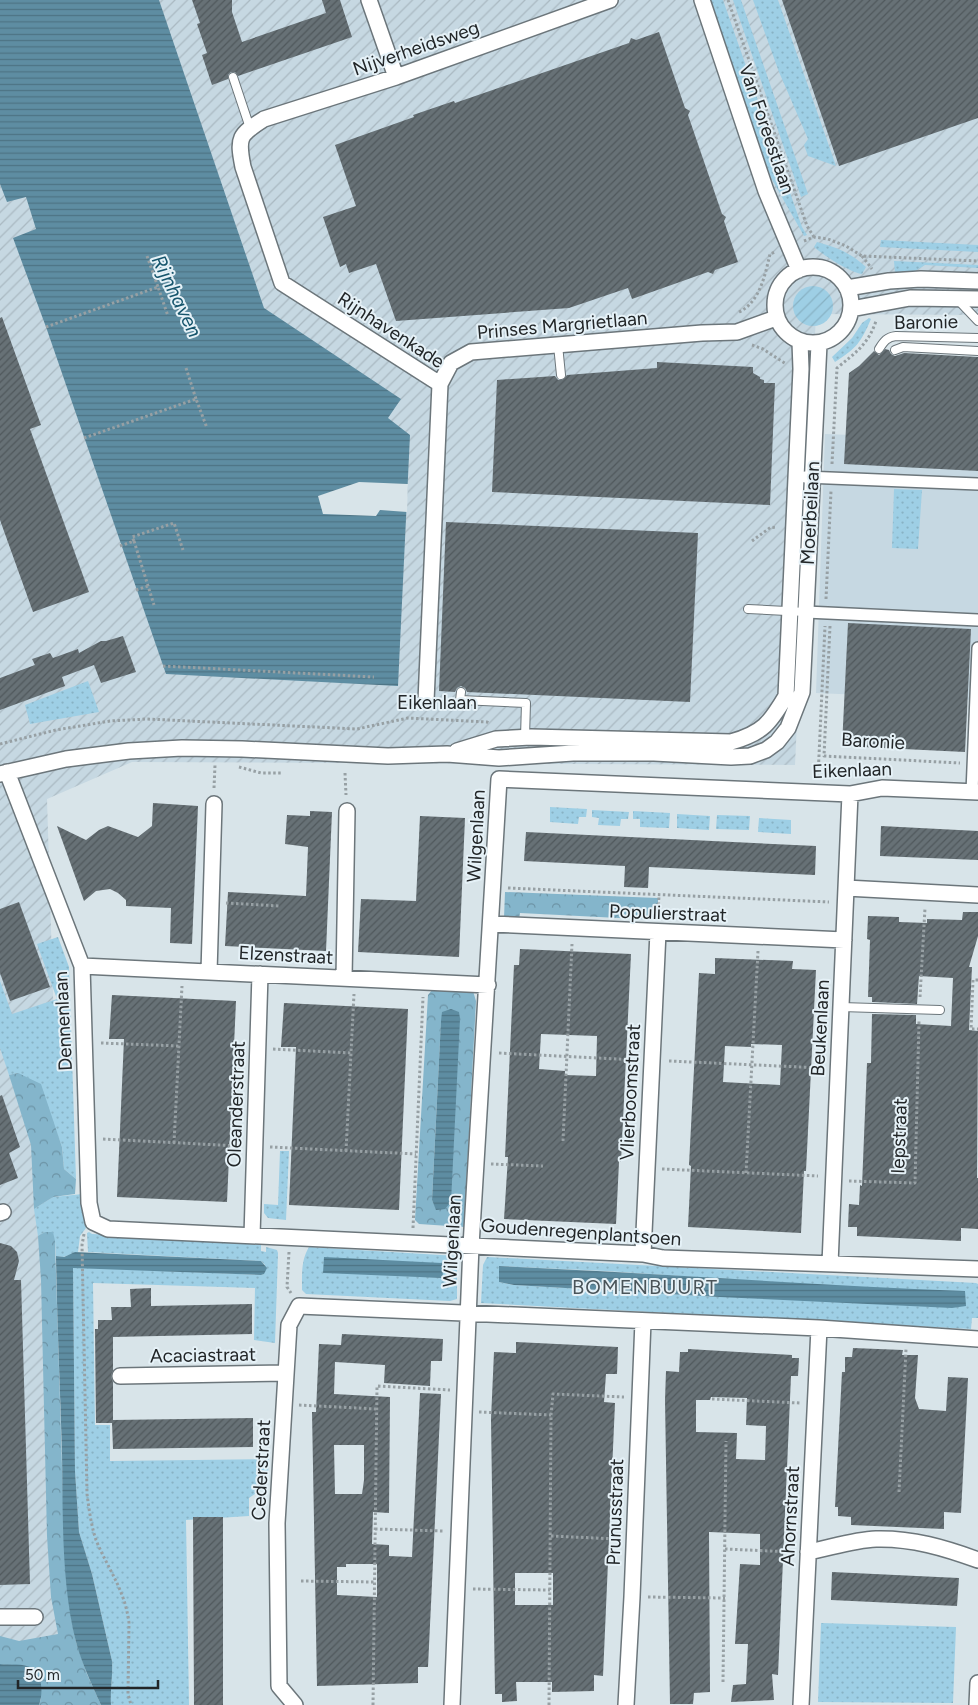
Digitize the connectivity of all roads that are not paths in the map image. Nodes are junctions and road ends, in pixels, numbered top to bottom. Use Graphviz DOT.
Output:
graph roads {
  1 [pos="369,0"];
  2 [pos="610,0"];
  3 [pos="702,0"];
  4 [pos="234,77"];
  5 [pos="396,77"];
  6 [pos="245,134"];
  7 [pos="798,270"];
  8 [pos="978,282"];
  9 [pos="848,288"];
  10 [pos="956,298"];
  11 [pos="978,299"];
  12 [pos="852,309"];
  13 [pos="776,318"];
  14 [pos="978,320"];
  15 [pos="978,338"];
  16 [pos="800,342"];
  17 [pos="819,344"];
  18 [pos="558,345"];
  19 [pos="879,349"];
  20 [pos="895,350"];
  21 [pos="978,351"];
  22 [pos="561,375"];
  23 [pos="440,384"];
  24 [pos="795,476"];
  25 [pos="813,477"];
  26 [pos="978,484"];
  27 [pos="748,608"];
  28 [pos="789,611"];
  29 [pos="806,612"];
  30 [pos="978,620"];
  31 [pos="978,648"];
  32 [pos="461,692"];
  33 [pos="426,700"];
  34 [pos="524,737"];
  35 [pos="447,754"];
  36 [pos="3,773"];
  37 [pos="499,779"];
  38 [pos="975,792"];
  39 [pos="850,794"];
  40 [pos="214,804"];
  41 [pos="347,811"];
  42 [pos="978,894"];
  43 [pos="846,895"];
  44 [pos="491,924"];
  45 [pos="658,932"];
  46 [pos="844,940"];
  47 [pos="82,966"];
  48 [pos="209,972"];
  49 [pos="260,974"];
  50 [pos="349,978"];
  51 [pos="488,985"];
  52 [pos="841,1007"];
  53 [pos="940,1010"];
  54 [pos="93,1222"];
  55 [pos="252,1236"];
  56 [pos="471,1246"];
  57 [pos="642,1254"];
  58 [pos="830,1264"];
  59 [pos="978,1270"];
  60 [pos="469,1314"];
  61 [pos="643,1321"];
  62 [pos="819,1328"];
  63 [pos="978,1339"];
  64 [pos="286,1373"];
  65 [pos="120,1376"];
  66 [pos="808,1552"];
  67 [pos="978,1560"];
  68 [pos="0,1617"];
  69 [pos="35,1617"];
  70 [pos="978,1683"];
  71 [pos="295,1705"];
  72 [pos="452,1705"];
  73 [pos="626,1705"];
  74 [pos="801,1705"];
  75 [pos="977,1705"];
  1 -- 5 [label="street"];
  2 -- 5 [label="street, Nijverheidsweg"];
  3 -- 7 [label="street, Van Foreestlaan"];
  4 -- 6 [label="lane"];
  5 -- 6 [label="street, Nijverheidsweg"];
  6 -- 23 [label="street, Rijnhavenkade"];
  7 -- 9 [label="street"];
  7 -- 13 [label="street"];
  8 -- 9 [label="street"];
  9 -- 12 [label="street"];
  10 -- 11 [label="street"];
  10 -- 12 [label="street"];
  10 -- 14 [label="lane"];
  12 -- 17 [label="street"];
  13 -- 16 [label="street"];
  13 -- 18 [label="street, Prinses Margrietlaan"];
  15 -- 19 [label="lane, Baronie"];
  16 -- 17 [label="street"];
  16 -- 24 [label="street, Moerbeilaan"];
  17 -- 25 [label="street, Moerbeilaan"];
  18 -- 22 [label="lane"];
  18 -- 23 [label="street, Prinses Margrietlaan"];
  20 -- 21 [label="lane, Baronie"];
  23 -- 33 [label="street, Rijnhavenkade"];
  24 -- 25 [label="street"];
  24 -- 28 [label="street, Moerbeilaan"];
  25 -- 26 [label="street"];
  25 -- 29 [label="street, Moerbeilaan"];
  27 -- 28 [label="lane"];
  28 -- 29 [label="lane"];
  28 -- 34 [label="street, Moerbeilaan"];
  29 -- 30 [label="street"];
  29 -- 35 [label="street, Moerbeilaan"];
  31 -- 38 [label="street"];
  32 -- 34 [label="lane"];
  34 -- 35 [label="street, Moerbeilaan"];
  35 -- 36 [label="street, Moerbeilaan"];
  36 -- 47 [label="street, Dennenlaan"];
  37 -- 39 [label="street, Eikenlaan"];
  37 -- 44 [label="street, Wilgenlaan"];
  38 -- 39 [label="street, Eikenlaan"];
  39 -- 43 [label="street, Beukenlaan"];
  40 -- 48 [label="street"];
  41 -- 50 [label="street"];
  42 -- 43 [label="street"];
  43 -- 46 [label="street, Beukenlaan"];
  44 -- 45 [label="street, Populierstraat"];
  44 -- 51 [label="street, Wilgenlaan"];
  45 -- 46 [label="street, Populierstraat"];
  45 -- 57 [label="street, Vlierboomstraat"];
  46 -- 52 [label="street, Beukenlaan"];
  47 -- 48 [label="street, Elzenstraat"];
  47 -- 54 [label="street, Dennenlaan"];
  48 -- 49 [label="street, Elzenstraat"];
  49 -- 50 [label="street, Elzenstraat"];
  49 -- 55 [label="street, Oleanderstraat"];
  50 -- 51 [label="street, Elzenstraat"];
  51 -- 56 [label="street, Wilgenlaan"];
  52 -- 53 [label="lane"];
  52 -- 58 [label="street, Beukenlaan"];
  54 -- 55 [label="street, Goudenregenplantsoen"];
  55 -- 56 [label="street, Goudenregenplantsoen"];
  56 -- 57 [label="street, Goudenregenplantsoen"];
  56 -- 60 [label="street, Wilgenlaan"];
  57 -- 58 [label="street, Goudenregenplantsoen"];
  58 -- 59 [label="street, Goudenregenplantsoen"];
  60 -- 61 [label="street"];
  60 -- 64 [label="street, Cederstraat"];
  60 -- 72 [label="street, Wilgenlaan"];
  61 -- 62 [label="street"];
  61 -- 73 [label="street, Prunusstraat"];
  62 -- 63 [label="street"];
  62 -- 66 [label="street, Ahornstraat"];
  64 -- 65 [label="street, Acaciastraat"];
  64 -- 71 [label="street, Cederstraat"];
  66 -- 67 [label="street"];
  66 -- 74 [label="street, Ahornstraat"];
  68 -- 69 [label="street"];
  70 -- 75 [label="street"];
}
